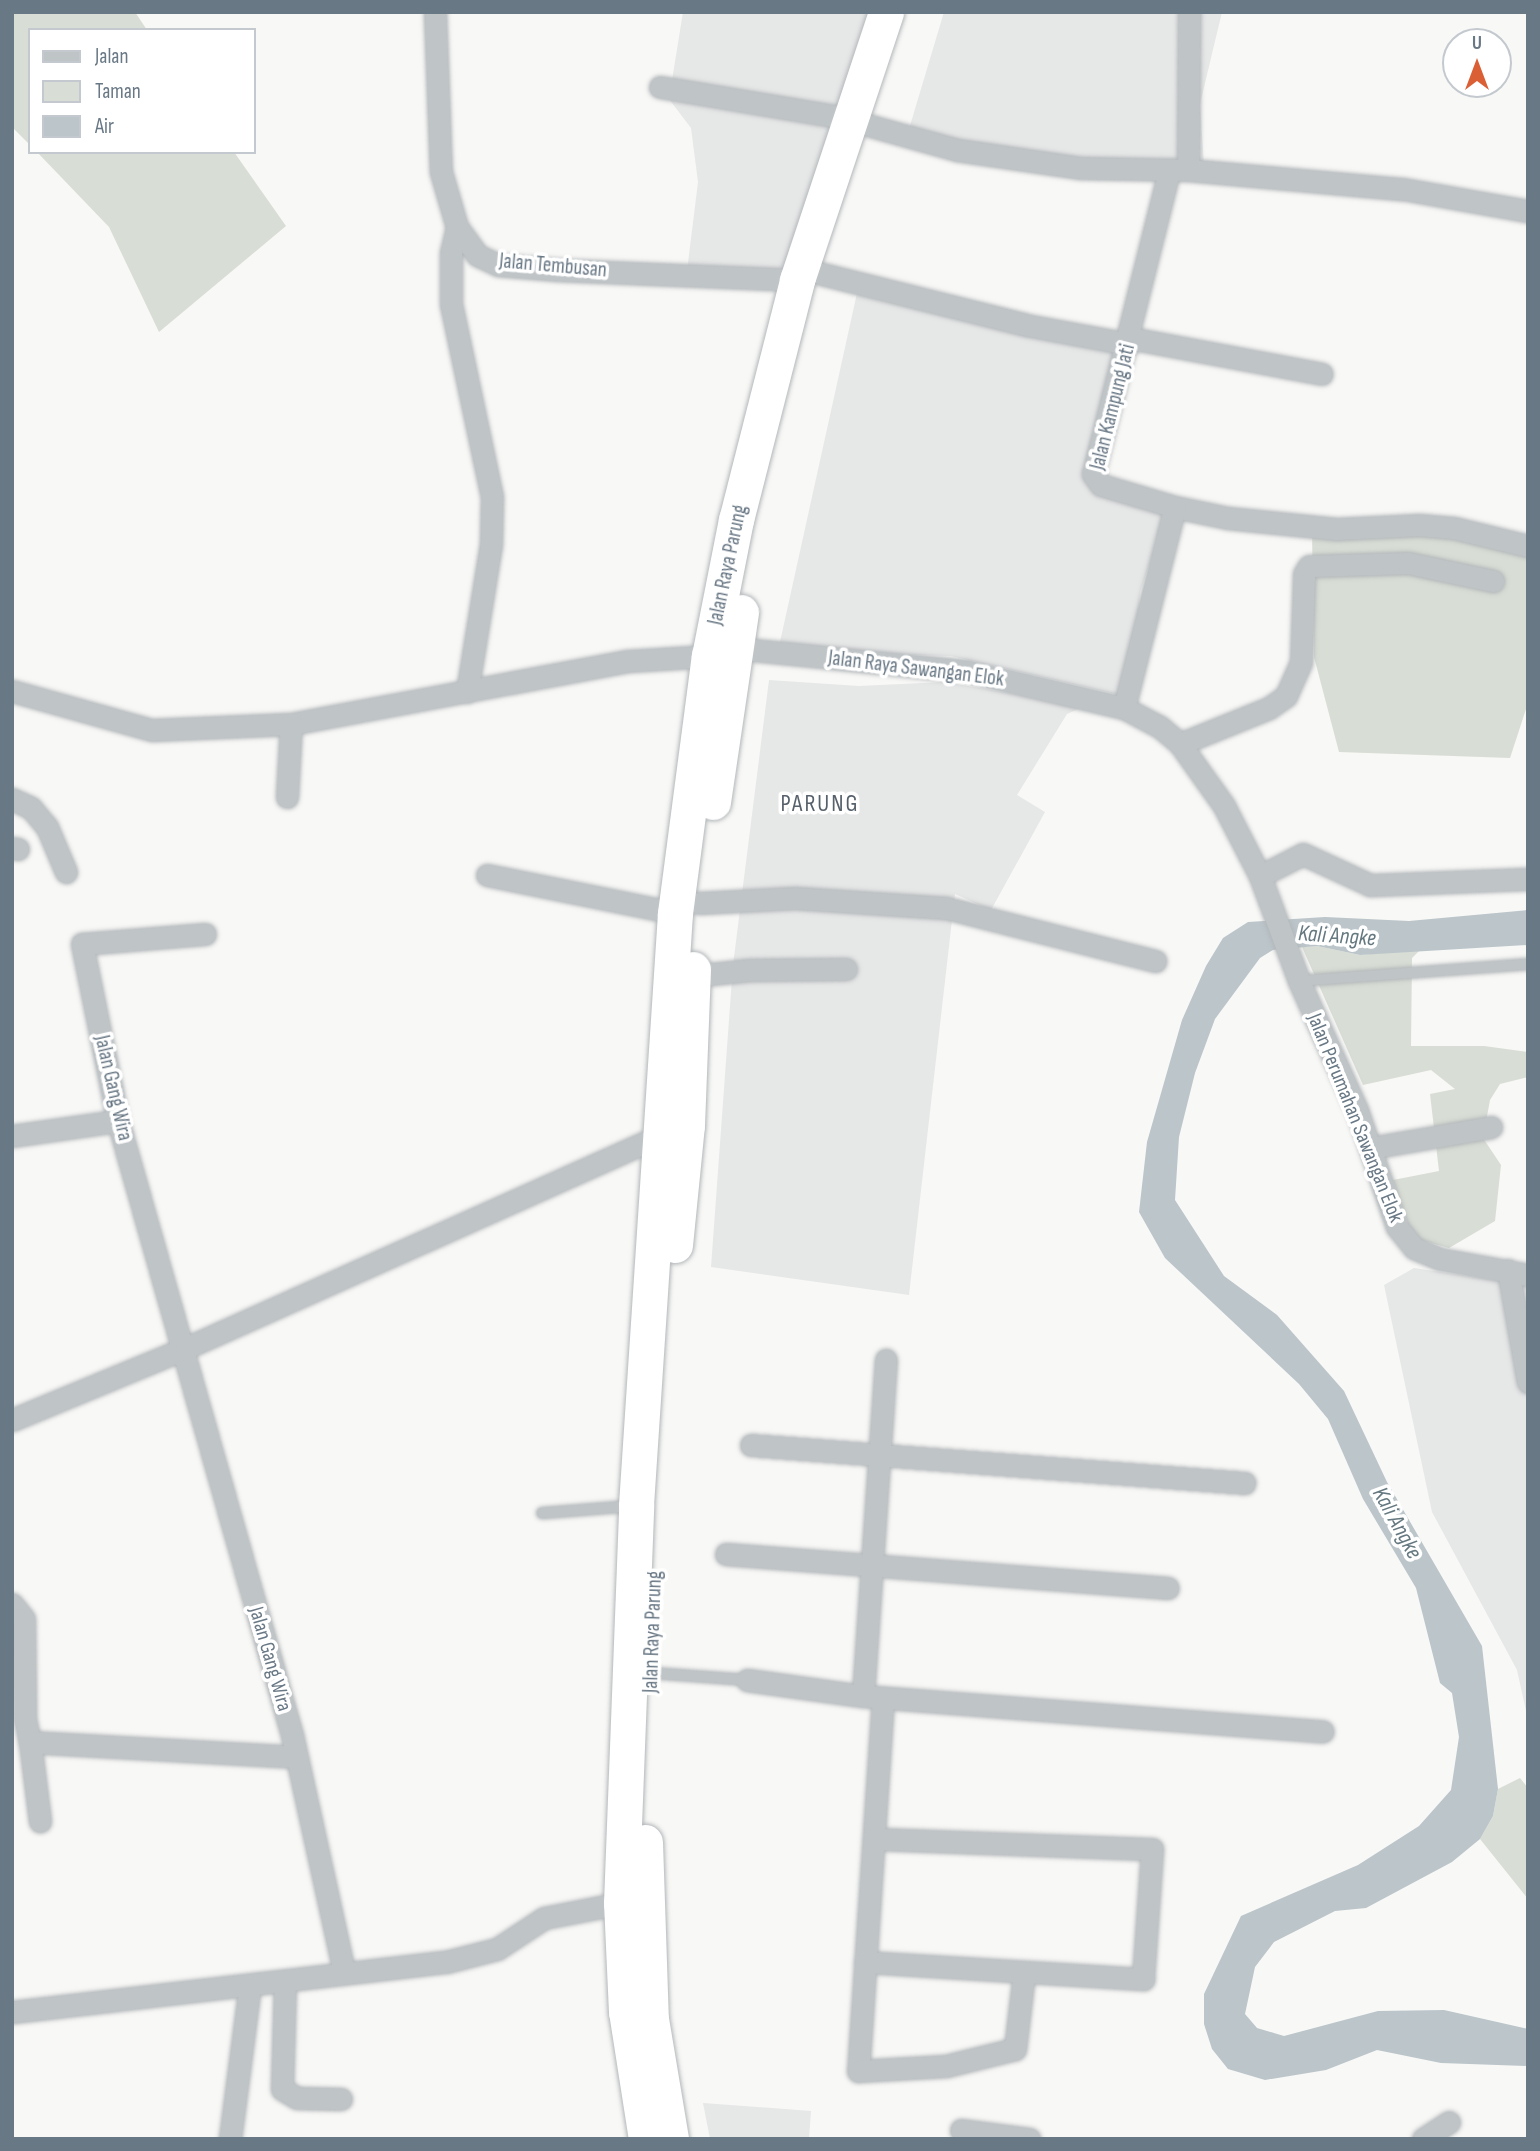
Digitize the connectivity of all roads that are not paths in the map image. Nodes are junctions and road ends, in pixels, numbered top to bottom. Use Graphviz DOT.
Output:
graph roads {
  1 [pos="435,12"];
  2 [pos="886,12"];
  3 [pos="907,12"];
  4 [pos="1189,12"];
  5 [pos="660,87"];
  6 [pos="862,123"];
  7 [pos="1179,171"];
  8 [pos="1528,211"];
  9 [pos="457,228"];
  10 [pos="809,277"];
  11 [pos="1129,341"];
  12 [pos="1322,374"];
  13 [pos="1175,507"];
  14 [pos="1528,546"];
  15 [pos="1493,581"];
  16 [pos="722,652"];
  17 [pos="12,691"];
  18 [pos="467,692"];
  19 [pos="1124,708"];
  20 [pos="291,724"];
  21 [pos="1180,744"];
  22 [pos="287,797"];
  23 [pos="12,799"];
  24 [pos="66,872"];
  25 [pos="487,875"];
  26 [pos="1260,876"];
  27 [pos="1528,879"];
  28 [pos="687,908"];
  29 [pos="1278,914"];
  30 [pos="205,934"];
  31 [pos="1155,961"];
  32 [pos="1528,964"];
  33 [pos="846,969"];
  34 [pos="692,976"];
  35 [pos="1300,981"];
  36 [pos="118,1121"];
  37 [pos="1491,1127"];
  38 [pos="673,1130"];
  39 [pos="12,1136"];
  40 [pos="1370,1148"];
  41 [pos="1518,1273"];
  42 [pos="186,1348"];
  43 [pos="886,1360"];
  44 [pos="1528,1382"];
  45 [pos="12,1420"];
  46 [pos="751,1445"];
  47 [pos="879,1455"];
  48 [pos="1245,1483"];
  49 [pos="636,1505"];
  50 [pos="542,1513"];
  51 [pos="726,1554"];
  52 [pos="872,1565"];
  53 [pos="1168,1588"];
  54 [pos="12,1604"];
  55 [pos="652,1673"];
  56 [pos="747,1680"];
  57 [pos="873,1697"];
  58 [pos="18,1721"];
  59 [pos="1323,1731"];
  60 [pos="30,1742"];
  61 [pos="297,1757"];
  62 [pos="40,1821"];
  63 [pos="873,1839"];
  64 [pos="621,1903"];
  65 [pos="636,1960"];
  66 [pos="865,1962"];
  67 [pos="344,1971"];
  68 [pos="1024,1973"];
  69 [pos="285,1982"];
  70 [pos="250,1986"];
  71 [pos="12,2012"];
  72 [pos="341,2099"];
  73 [pos="1449,2122"];
  74 [pos="961,2130"];
  75 [pos="230,2139"];
  76 [pos="646,2139"];
  77 [pos="671,2139"];
  78 [pos="1029,2139"];
  79 [pos="1423,2139"];
  1 -- 9 [label="street, Jalan Tembusan"];
  2 -- 6 [label="highway, Jalan Raya Parung"];
  3 -- 6 [label="highway, Jalan Raya Parung"];
  4 -- 7 [label="street, Jalan Kampung Jati"];
  5 -- 6 [label="street"];
  6 -- 7 [label="street"];
  6 -- 10 [label="highway, Jalan Raya Parung"];
  7 -- 8 [label="street"];
  7 -- 11 [label="street, Jalan Kampung Jati"];
  9 -- 10 [label="street, Jalan Tembusan"];
  9 -- 18 [label="street"];
  10 -- 11 [label="street, Jalan Tembusan"];
  10 -- 16 [label="highway, Jalan Raya Parung"];
  11 -- 12 [label="street, Jalan Tembusan"];
  11 -- 13 [label="street, Jalan Kampung Jati"];
  13 -- 14 [label="street"];
  13 -- 19 [label="street"];
  15 -- 21 [label="street"];
  16 -- 18 [label="street, Jalan Raya Sawangan Elok"];
  16 -- 19 [label="street, Jalan Raya Sawangan Elok"];
  16 -- 28 [label="highway, Jalan Raya Parung"];
  17 -- 20 [label="street, Jalan Raya Sawangan Elok"];
  18 -- 20 [label="street, Jalan Raya Sawangan Elok"];
  19 -- 21 [label="street, Jalan Raya Sawangan Elok"];
  20 -- 22 [label="street"];
  21 -- 26 [label="street, Jalan Raya Sawangan Elok"];
  23 -- 24 [label="street"];
  25 -- 28 [label="street"];
  26 -- 27 [label="street"];
  26 -- 29 [label="street, Jalan Raya Sawangan Elok"];
  28 -- 31 [label="street"];
  28 -- 34 [label="highway, Jalan Raya Parung"];
  28 -- 38 [label="highway, Jalan Raya Parung"];
  29 -- 35 [label="street, Jalan Perumahan Sawangan Elok"];
  30 -- 36 [label="street, Jalan Gang Wira"];
  32 -- 35 [label="lane"];
  33 -- 34 [label="street"];
  34 -- 38 [label="highway, Jalan Raya Parung"];
  35 -- 40 [label="street, Jalan Perumahan Sawangan Elok"];
  36 -- 39 [label="street"];
  36 -- 42 [label="street, Jalan Gang Wira"];
  37 -- 40 [label="street"];
  38 -- 42 [label="street"];
  38 -- 49 [label="highway, Jalan Raya Parung"];
  38 -- 55 [label="highway, Jalan Raya Parung"];
  40 -- 41 [label="street, Jalan Perumahan Sawangan Elok"];
  41 -- 44 [label="street"];
  42 -- 45 [label="street"];
  42 -- 61 [label="street, Jalan Gang Wira"];
  43 -- 47 [label="street"];
  46 -- 47 [label="street"];
  47 -- 48 [label="street"];
  47 -- 52 [label="street"];
  49 -- 50 [label="lane"];
  49 -- 64 [label="highway, Jalan Raya Parung"];
  51 -- 52 [label="street"];
  52 -- 53 [label="street"];
  52 -- 57 [label="street"];
  54 -- 58 [label="street"];
  55 -- 56 [label="lane"];
  55 -- 65 [label="highway, Jalan Raya Parung"];
  56 -- 57 [label="street"];
  57 -- 59 [label="street"];
  57 -- 63 [label="street"];
  58 -- 60 [label="street"];
  60 -- 61 [label="street"];
  60 -- 62 [label="street"];
  61 -- 67 [label="street, Jalan Gang Wira"];
  63 -- 66 [label="street"];
  63 -- 68 [label="street"];
  64 -- 65 [label="highway, Jalan Raya Parung"];
  64 -- 67 [label="street"];
  65 -- 76 [label="highway, Jalan Raya Parung"];
  65 -- 77 [label="highway, Jalan Raya Parung"];
  66 -- 68 [label="street"];
  66 -- 68 [label="street"];
  67 -- 69 [label="street"];
  69 -- 70 [label="street"];
  69 -- 72 [label="street"];
  70 -- 71 [label="street"];
  70 -- 75 [label="street"];
  73 -- 79 [label="street"];
  74 -- 78 [label="street"];
}
